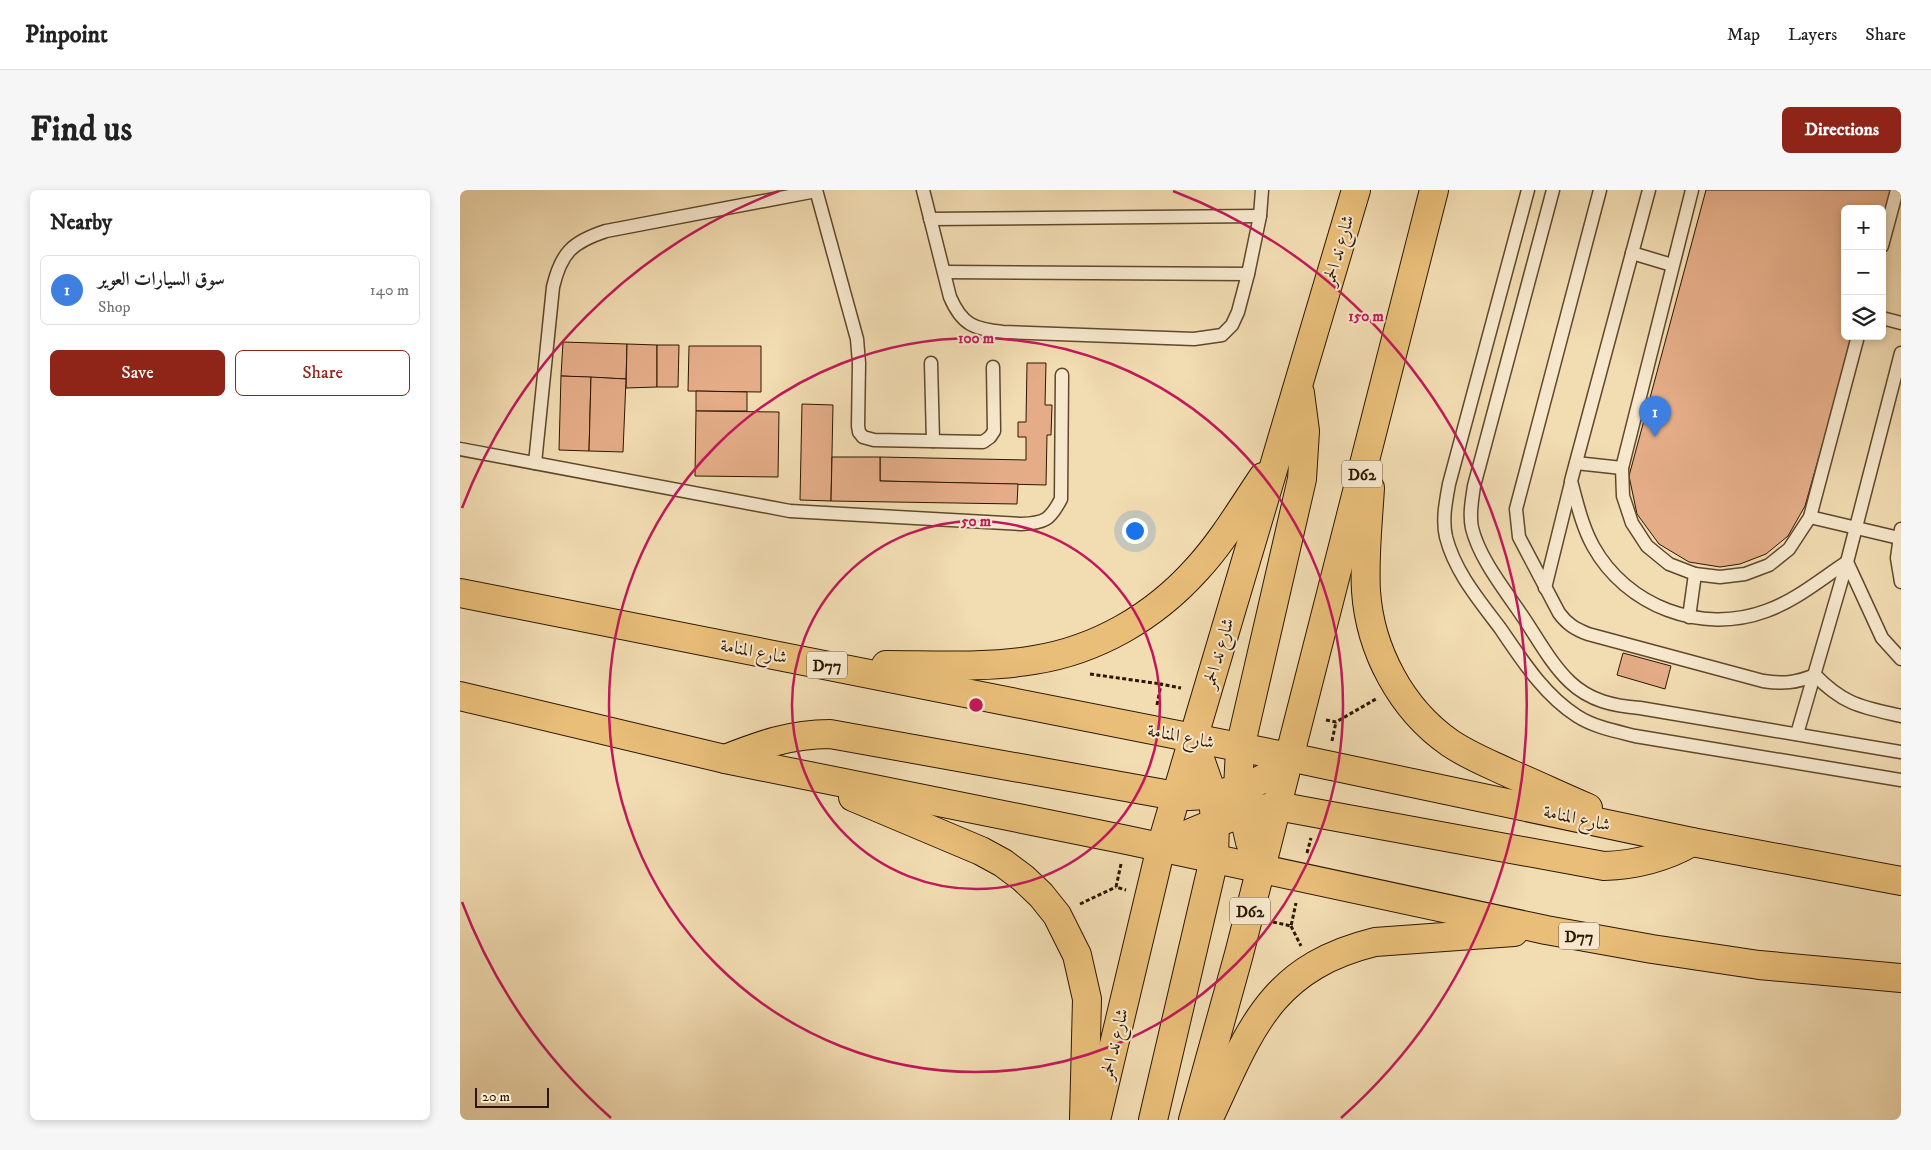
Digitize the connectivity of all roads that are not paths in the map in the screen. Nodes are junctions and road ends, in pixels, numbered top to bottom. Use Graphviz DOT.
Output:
graph roads {
  1 [pos="923,190"];
  2 [pos="1262,190"];
  3 [pos="1356,190"];
  4 [pos="1434,190"];
  5 [pos="1528,190"];
  6 [pos="1553,190"];
  7 [pos="1600,190"];
  8 [pos="1649,190"];
  9 [pos="1692,190"];
  10 [pos="1897,190"];
  11 [pos="816,191"];
  12 [pos="1260,216"];
  13 [pos="930,219"];
  14 [pos="1886,231"];
  15 [pos="1632,253"];
  16 [pos="1672,265"];
  17 [pos="944,272"];
  18 [pos="1248,274"];
  19 [pos="1886,319"];
  20 [pos="1901,323"];
  21 [pos="1857,340"];
  22 [pos="1901,353"];
  23 [pos="931,363"];
  24 [pos="993,367"];
  25 [pos="1062,375"];
  26 [pos="1298,384"];
  27 [pos="1373,428"];
  28 [pos="933,441"];
  29 [pos="460,449"];
  30 [pos="1276,457"];
  31 [pos="535,463"];
  32 [pos="1576,463"];
  33 [pos="1622,468"];
  34 [pos="1571,481"];
  35 [pos="1810,517"];
  36 [pos="1856,528"];
  37 [pos="1900,533"];
  38 [pos="1847,562"];
  39 [pos="1695,574"];
  40 [pos="1901,582"];
  41 [pos="1545,588"];
  42 [pos="460,593"];
  43 [pos="1689,617"];
  44 [pos="1901,659"];
  45 [pos="834,666"];
  46 [pos="1814,675"];
  47 [pos="460,696"];
  48 [pos="1901,716"];
  49 [pos="1798,734"];
  50 [pos="1193,739"];
  51 [pos="1240,748"];
  52 [pos="1901,752"];
  53 [pos="1289,757"];
  54 [pos="725,758"];
  55 [pos="799,774"];
  56 [pos="1901,780"];
  57 [pos="1176,796"];
  58 [pos="1227,805"];
  59 [pos="1277,806"];
  60 [pos="1637,830"];
  61 [pos="1692,842"];
  62 [pos="1161,847"];
  63 [pos="1214,859"];
  64 [pos="1261,869"];
  65 [pos="1901,881"];
  66 [pos="1546,930"];
  67 [pos="1901,978"];
  68 [pos="1084,1120"];
  69 [pos="1096,1120"];
  70 [pos="1153,1120"];
  71 [pos="1193,1120"];
  72 [pos="1208,1120"];
  1 -- 13 [label="lane"];
  2 -- 12 [label="lane"];
  3 -- 26 [label="main road, شارع ند الحمر"];
  4 -- 27 [label="main road, D62"];
  5 -- 56 [label="lane"];
  6 -- 49 [label="lane"];
  7 -- 41 [label="lane"];
  8 -- 15 [label="lane"];
  9 -- 16 [label="lane"];
  10 -- 14 [label="lane"];
  11 -- 28 [label="lane"];
  11 -- 31 [label="lane"];
  12 -- 13 [label="lane"];
  12 -- 18 [label="lane"];
  13 -- 17 [label="lane"];
  15 -- 16 [label="lane"];
  15 -- 32 [label="lane"];
  16 -- 33 [label="lane"];
  17 -- 18 [label="lane"];
  17 -- 18 [label="lane"];
  19 -- 20 [label="lane"];
  21 -- 35 [label="lane"];
  22 -- 36 [label="lane"];
  23 -- 28 [label="lane"];
  24 -- 28 [label="lane"];
  25 -- 31 [label="lane"];
  26 -- 30 [label="main road, شارع ند الحمر"];
  26 -- 51 [label="main road"];
  27 -- 53 [label="main road, D62"];
  27 -- 60 [label="main road"];
  29 -- 31 [label="lane"];
  30 -- 45 [label="main road"];
  30 -- 50 [label="main road, شارع ند الحمر"];
  32 -- 33 [label="lane"];
  32 -- 34 [label="lane"];
  33 -- 39 [label="lane"];
  34 -- 41 [label="lane"];
  34 -- 43 [label="lane"];
  35 -- 36 [label="lane"];
  35 -- 39 [label="lane"];
  36 -- 37 [label="lane"];
  36 -- 38 [label="lane"];
  37 -- 40 [label="lane"];
  38 -- 43 [label="lane"];
  38 -- 44 [label="lane"];
  38 -- 46 [label="lane"];
  39 -- 43 [label="lane"];
  41 -- 46 [label="lane"];
  42 -- 45 [label="main road, شارع المنامة / D77"];
  45 -- 50 [label="main road, شارع المنامة / D77"];
  46 -- 48 [label="lane"];
  46 -- 49 [label="lane"];
  47 -- 54 [label="main road, D77"];
  49 -- 52 [label="lane"];
  50 -- 51 [label="main road, شارع المنامة / D77"];
  50 -- 57 [label="main road, شارع ند الحمر"];
  50 -- 58 [label="main road"];
  51 -- 53 [label="main road, شارع المنامة / D77"];
  51 -- 58 [label="main road"];
  53 -- 58 [label="main road"];
  53 -- 59 [label="main road, D62"];
  53 -- 60 [label="main road, شارع المنامة / D77"];
  54 -- 55 [label="main road, D77"];
  54 -- 57 [label="main road"];
  55 -- 62 [label="main road, D77"];
  55 -- 68 [label="main road"];
  57 -- 58 [label="main road"];
  57 -- 62 [label="main road, شارع ند الحمر"];
  58 -- 59 [label="main road"];
  58 -- 62 [label="main road"];
  58 -- 63 [label="main road"];
  58 -- 64 [label="main road"];
  59 -- 61 [label="main road"];
  59 -- 64 [label="main road, D62"];
  60 -- 61 [label="main road, شارع المنامة / D77"];
  61 -- 65 [label="main road, شارع المنامة / D77"];
  62 -- 63 [label="main road, D77"];
  62 -- 69 [label="main road, شارع ند الحمر"];
  63 -- 64 [label="main road, D77"];
  63 -- 70 [label="main road"];
  64 -- 66 [label="main road, D77"];
  64 -- 71 [label="main road, D62"];
  66 -- 67 [label="main road, D77"];
  66 -- 72 [label="main road"];
}
